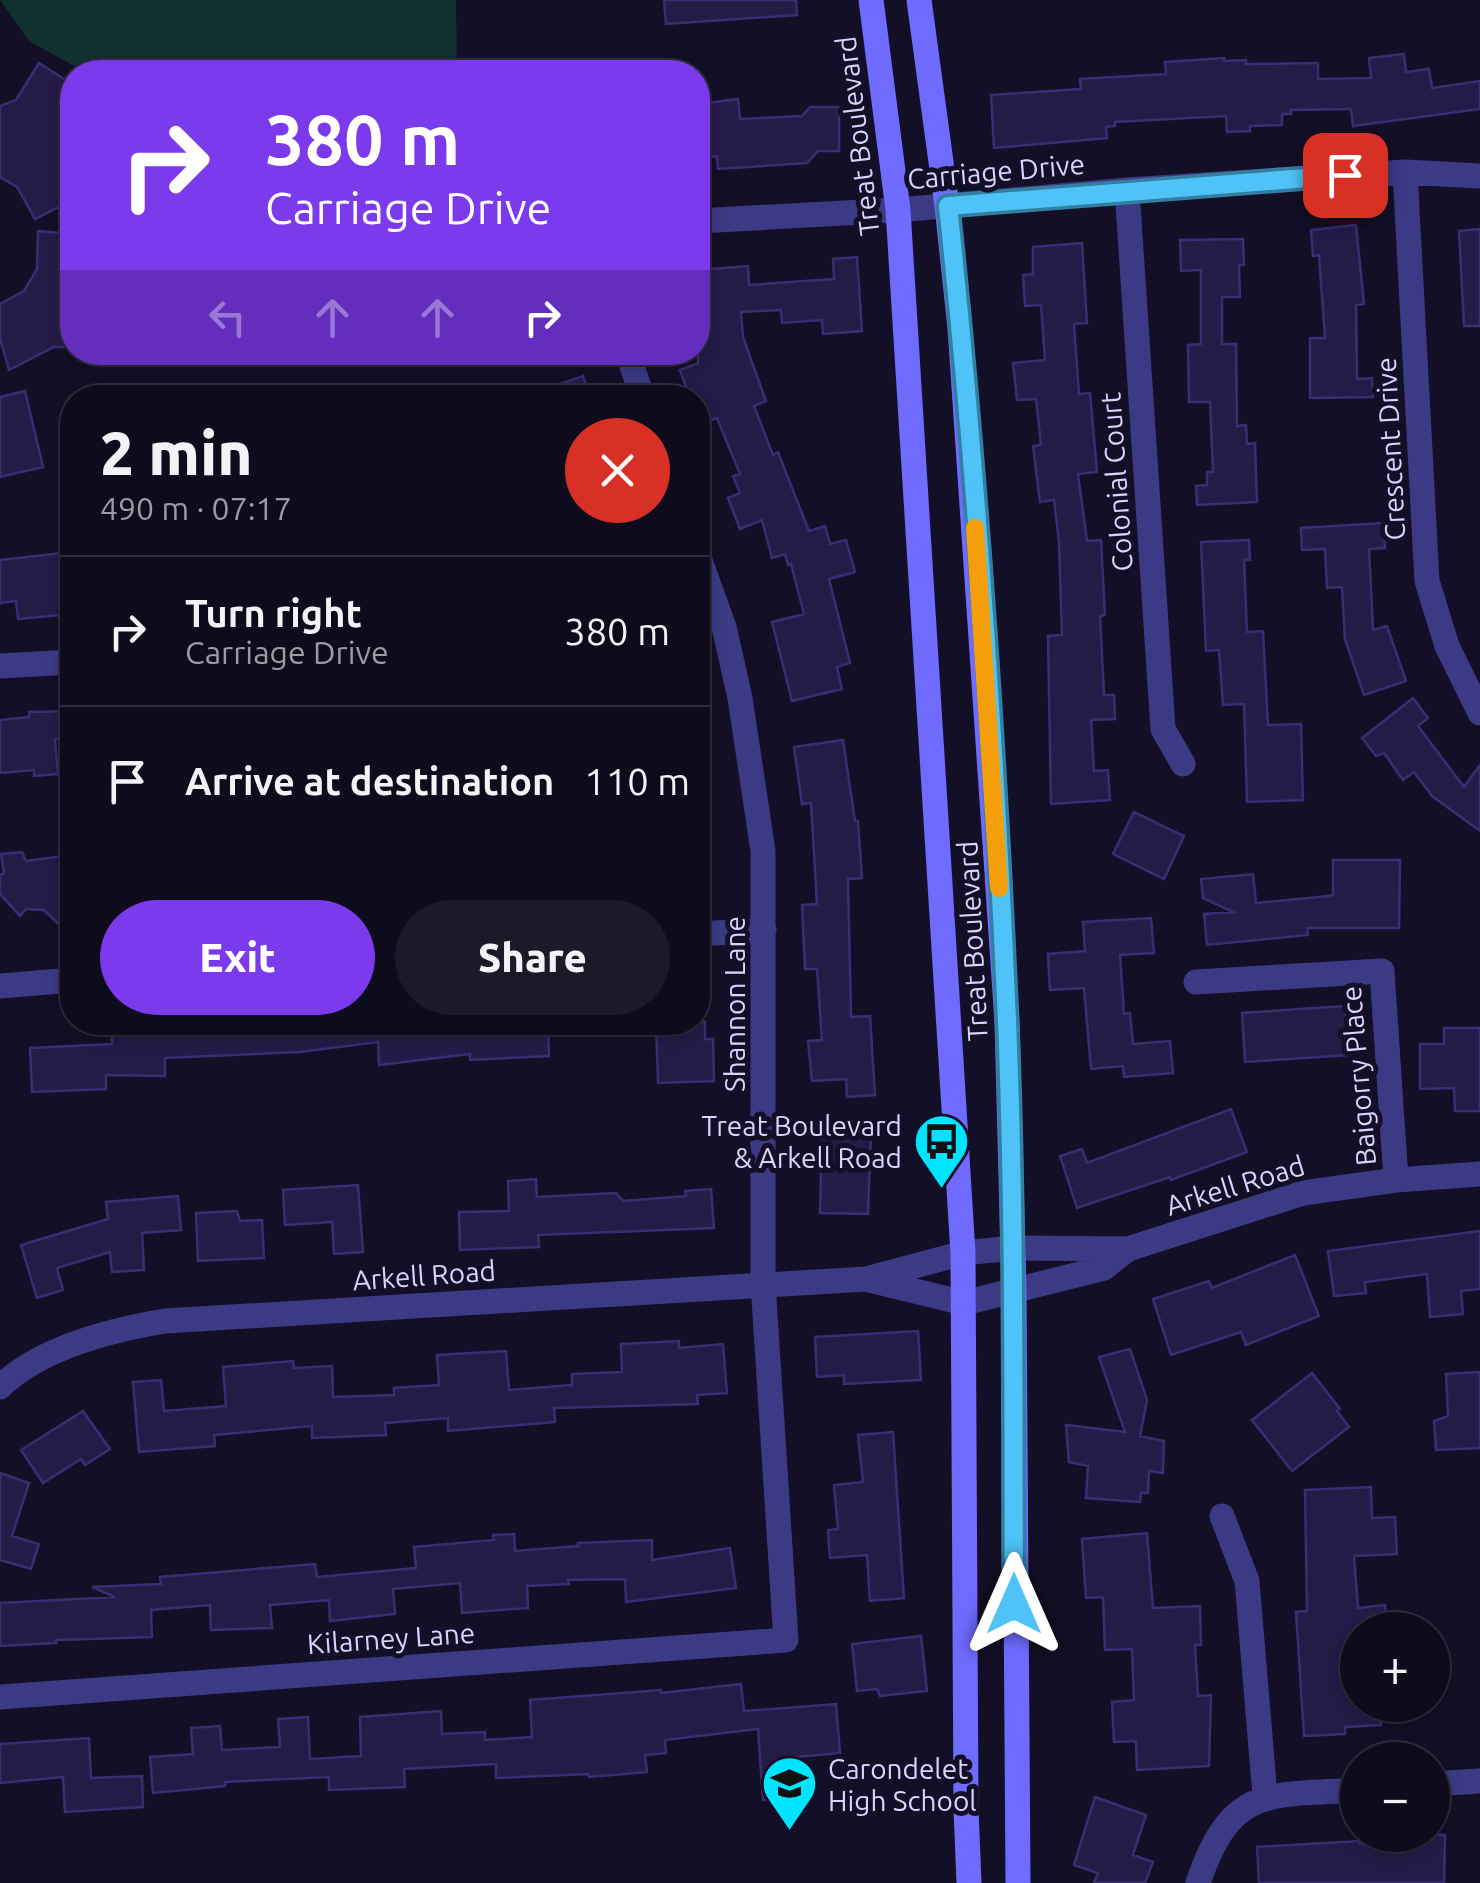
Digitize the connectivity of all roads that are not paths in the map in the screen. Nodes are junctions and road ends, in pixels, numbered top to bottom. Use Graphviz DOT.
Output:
graph roads {
  1 [pos="871,0"];
  2 [pos="919,0"];
  3 [pos="1405,172"];
  4 [pos="1480,176"];
  5 [pos="1128,190"];
  6 [pos="948,206"];
  7 [pos="898,210"];
  8 [pos="710,221"];
  9 [pos="710,588"];
  10 [pos="60,663"];
  11 [pos="0,666"];
  12 [pos="1480,713"];
  13 [pos="1183,764"];
  14 [pos="764,930"];
  15 [pos="710,933"];
  16 [pos="60,981"];
  17 [pos="1196,982"];
  18 [pos="0,986"];
  19 [pos="1480,1174"];
  20 [pos="1396,1180"];
  21 [pos="1012,1248"];
  22 [pos="1128,1249"];
  23 [pos="963,1253"];
  24 [pos="866,1279"];
  25 [pos="764,1284"];
  26 [pos="1014,1291"];
  27 [pos="964,1303"];
  28 [pos="0,1386"];
  29 [pos="1222,1516"];
  30 [pos="786,1640"];
  31 [pos="0,1697"];
  32 [pos="1480,1781"];
  33 [pos="1450,1783"];
  34 [pos="1340,1791"];
  35 [pos="1265,1796"];
  36 [pos="970,1883"];
  37 [pos="1018,1883"];
  38 [pos="1198,1883"];
  1 -- 7 [label="main road, Treat Boulevard"];
  2 -- 6 [label="main road, Treat Boulevard"];
  3 -- 4 [label="street, Carriage Drive"];
  3 -- 5 [label="street, Carriage Drive"];
  3 -- 12 [label="street, Crescent Drive"];
  5 -- 6 [label="street, Carriage Drive"];
  5 -- 13 [label="street, Colonial Court"];
  6 -- 7 [label="street, Carriage Drive"];
  6 -- 21 [label="main road, Treat Boulevard"];
  7 -- 8 [label="street, Carriage Drive"];
  7 -- 23 [label="main road, Treat Boulevard"];
  9 -- 14 [label="street, Shannon Lane"];
  10 -- 11 [label="street"];
  14 -- 15 [label="street"];
  14 -- 25 [label="street, Shannon Lane"];
  16 -- 18 [label="street"];
  17 -- 20 [label="street, Baigorry Place"];
  19 -- 20 [label="street, Arkell Road"];
  20 -- 22 [label="street, Arkell Road"];
  21 -- 22 [label="street, Arkell Road"];
  21 -- 23 [label="street, Arkell Road"];
  21 -- 26 [label="main road, Treat Boulevard"];
  22 -- 26 [label="street, Arkell Road"];
  23 -- 24 [label="street, Arkell Road"];
  23 -- 27 [label="main road, Treat Boulevard"];
  24 -- 25 [label="street, Arkell Road"];
  24 -- 27 [label="street, Arkell Road"];
  25 -- 28 [label="street, Arkell Road"];
  25 -- 30 [label="street, Shannon Lane"];
  26 -- 27 [label="street, Arkell Road"];
  26 -- 37 [label="main road, Treat Boulevard"];
  27 -- 36 [label="main road, Treat Boulevard"];
  29 -- 35 [label="street"];
  30 -- 31 [label="street, Kilarney Lane"];
  32 -- 33 [label="street"];
  34 -- 35 [label="street"];
  35 -- 38 [label="street"];
}
